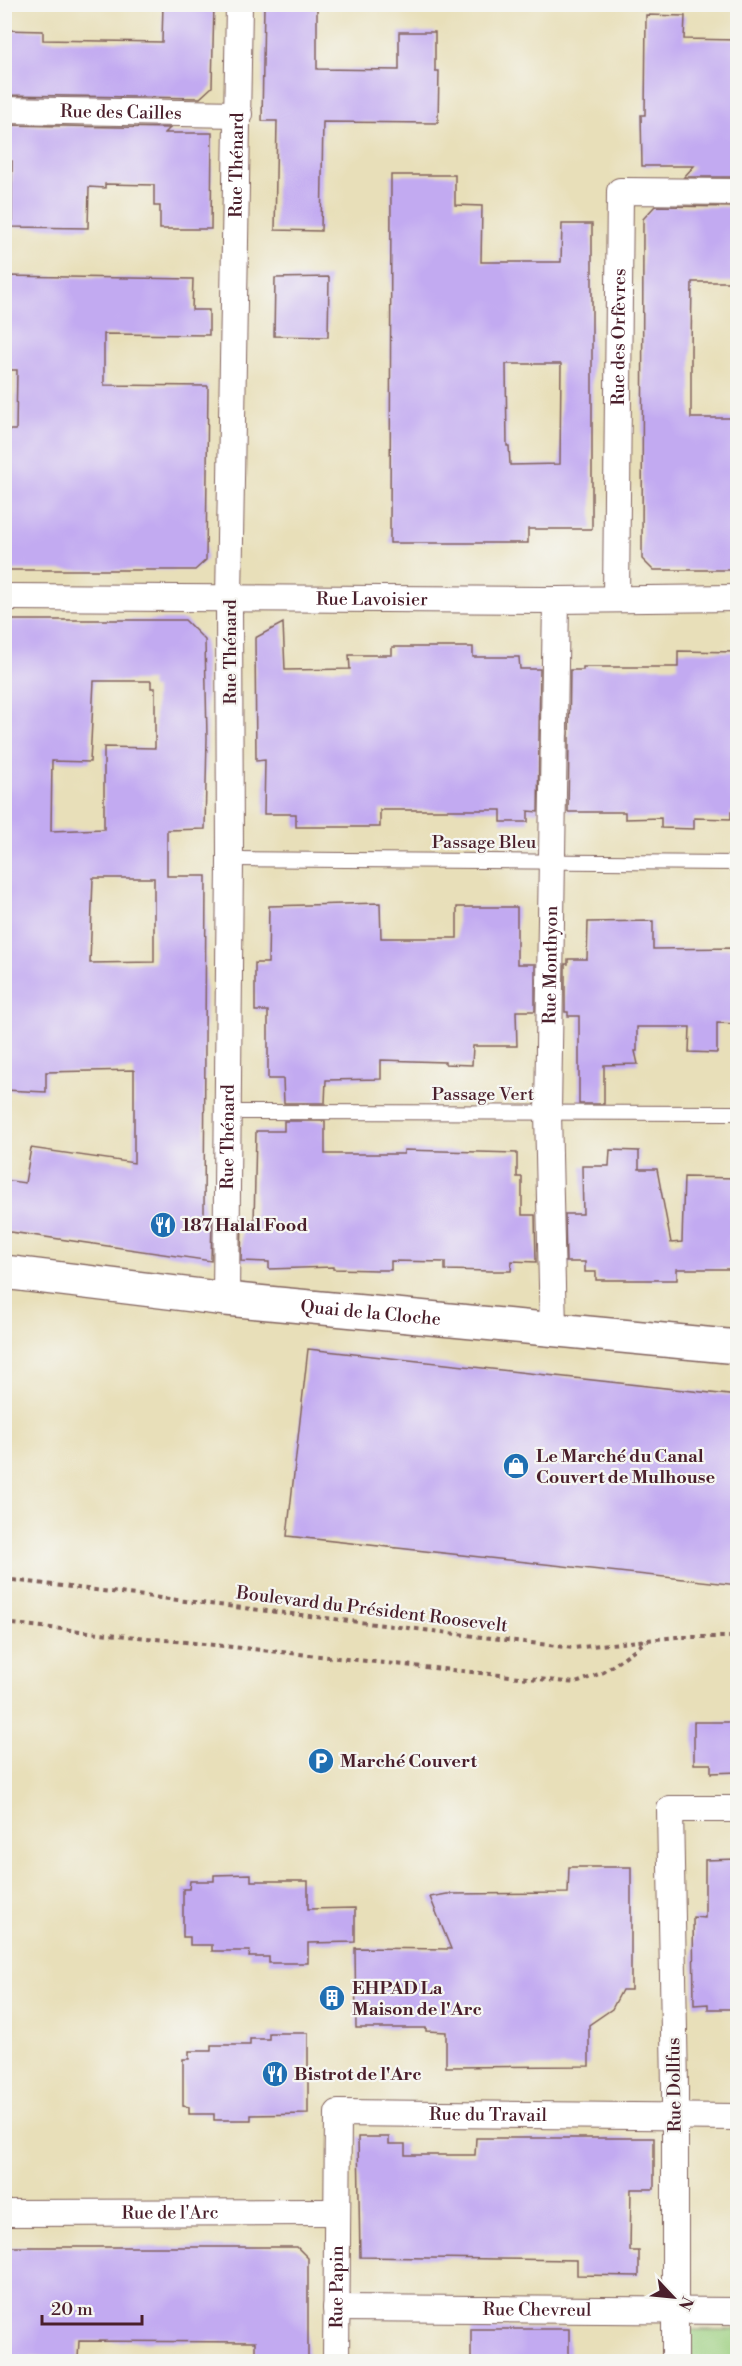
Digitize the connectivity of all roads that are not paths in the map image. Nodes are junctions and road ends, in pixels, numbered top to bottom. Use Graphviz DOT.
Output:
graph roads {
  1 [pos="239,4"];
  2 [pos="4,110"];
  3 [pos="239,114"];
  4 [pos="738,192"];
  5 [pos="4,597"];
  6 [pos="230,598"];
  7 [pos="738,598"];
  8 [pos="616,599"];
  9 [pos="556,600"];
  10 [pos="230,859"];
  11 [pos="552,861"];
  12 [pos="738,863"];
  13 [pos="228,1112"];
  14 [pos="548,1112"];
  15 [pos="738,1113"];
  16 [pos="4,1272"];
  17 [pos="226,1299"];
  18 [pos="553,1329"];
  19 [pos="738,1347"];
  20 [pos="738,1809"];
  21 [pos="675,2117"];
  22 [pos="738,2117"];
  23 [pos="336,2212"];
  24 [pos="4,2214"];
  25 [pos="336,2308"];
  26 [pos="738,2311"];
  27 [pos="675,2312"];
  28 [pos="336,2361"];
  29 [pos="675,2361"];
  1 -- 3 [label="street, Rue Thénard"];
  2 -- 3 [label="street, Rue des Cailles"];
  3 -- 6 [label="street, Rue Thénard"];
  4 -- 8 [label="street, Rue des Orfèvres"];
  5 -- 6 [label="street, Rue Lavoisier"];
  6 -- 9 [label="street, Rue Lavoisier"];
  6 -- 10 [label="street, Rue Thénard"];
  7 -- 8 [label="street, Rue Lavoisier"];
  8 -- 9 [label="street, Rue Lavoisier"];
  9 -- 11 [label="street, Rue Monthyon"];
  10 -- 11 [label="lane, Passage Bleu"];
  10 -- 13 [label="street, Rue Thénard"];
  11 -- 12 [label="lane, Passage Bleu"];
  11 -- 14 [label="street, Rue Monthyon"];
  13 -- 14 [label="lane, Passage Vert"];
  13 -- 17 [label="street, Rue Thénard"];
  14 -- 15 [label="lane, Passage Vert"];
  14 -- 18 [label="street, Rue Monthyon"];
  16 -- 17 [label="street, Quai de la Cloche"];
  17 -- 18 [label="street, Quai de la Cloche"];
  18 -- 19 [label="street, Quai de la Cloche"];
  20 -- 21 [label="street, Rue Dollfus"];
  21 -- 22 [label="street, Rue du Travail"];
  21 -- 23 [label="street, Rue du Travail"];
  21 -- 27 [label="street, Rue Dollfus"];
  23 -- 24 [label="street, Rue de l'Arc"];
  23 -- 25 [label="street, Rue Papin"];
  25 -- 27 [label="street, Rue Chevreul"];
  25 -- 28 [label="street, Rue Papin"];
  26 -- 27 [label="street, Rue Chevreul"];
  27 -- 29 [label="street, Rue Dollfus"];
}
